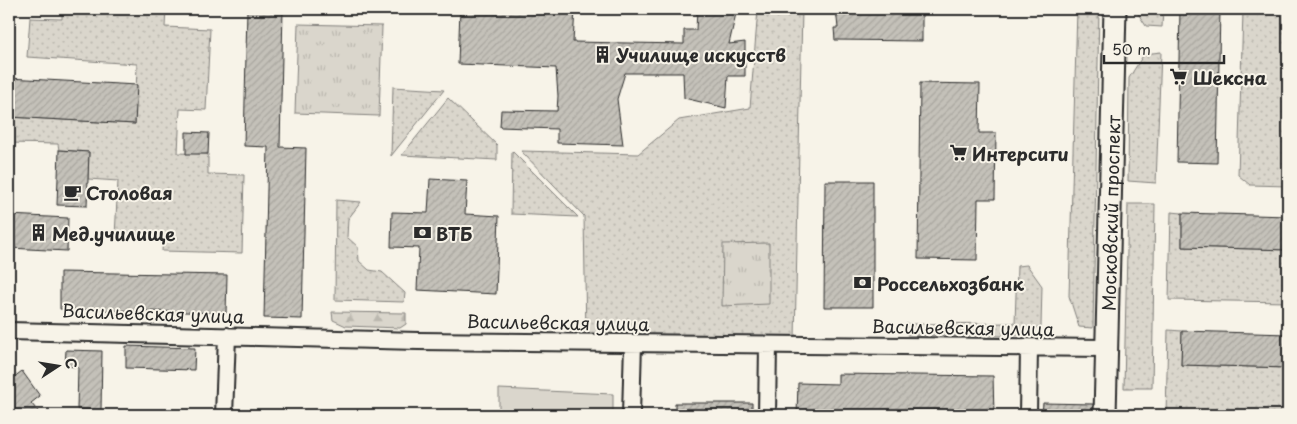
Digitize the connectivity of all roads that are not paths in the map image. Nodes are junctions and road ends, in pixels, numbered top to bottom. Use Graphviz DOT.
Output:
graph roads {
  1 [pos="1115,9"];
  2 [pos="9,331"];
  3 [pos="227,336"];
  4 [pos="633,343"];
  5 [pos="768,345"];
  6 [pos="1029,348"];
  7 [pos="1106,348"];
  8 [pos="224,415"];
  9 [pos="631,415"];
  10 [pos="767,415"];
  11 [pos="1028,415"];
  12 [pos="1105,415"];
  1 -- 7 [label="street, Московский проспект"];
  2 -- 3 [label="street, Васильевская улица"];
  3 -- 4 [label="street, Васильевская улица"];
  3 -- 8 [label="street"];
  4 -- 5 [label="street, Васильевская улица"];
  4 -- 9 [label="street"];
  5 -- 6 [label="street, Васильевская улица"];
  5 -- 10 [label="street"];
  6 -- 7 [label="street, Васильевская улица"];
  6 -- 11 [label="street"];
  7 -- 12 [label="street, Московский проспект"];
}
